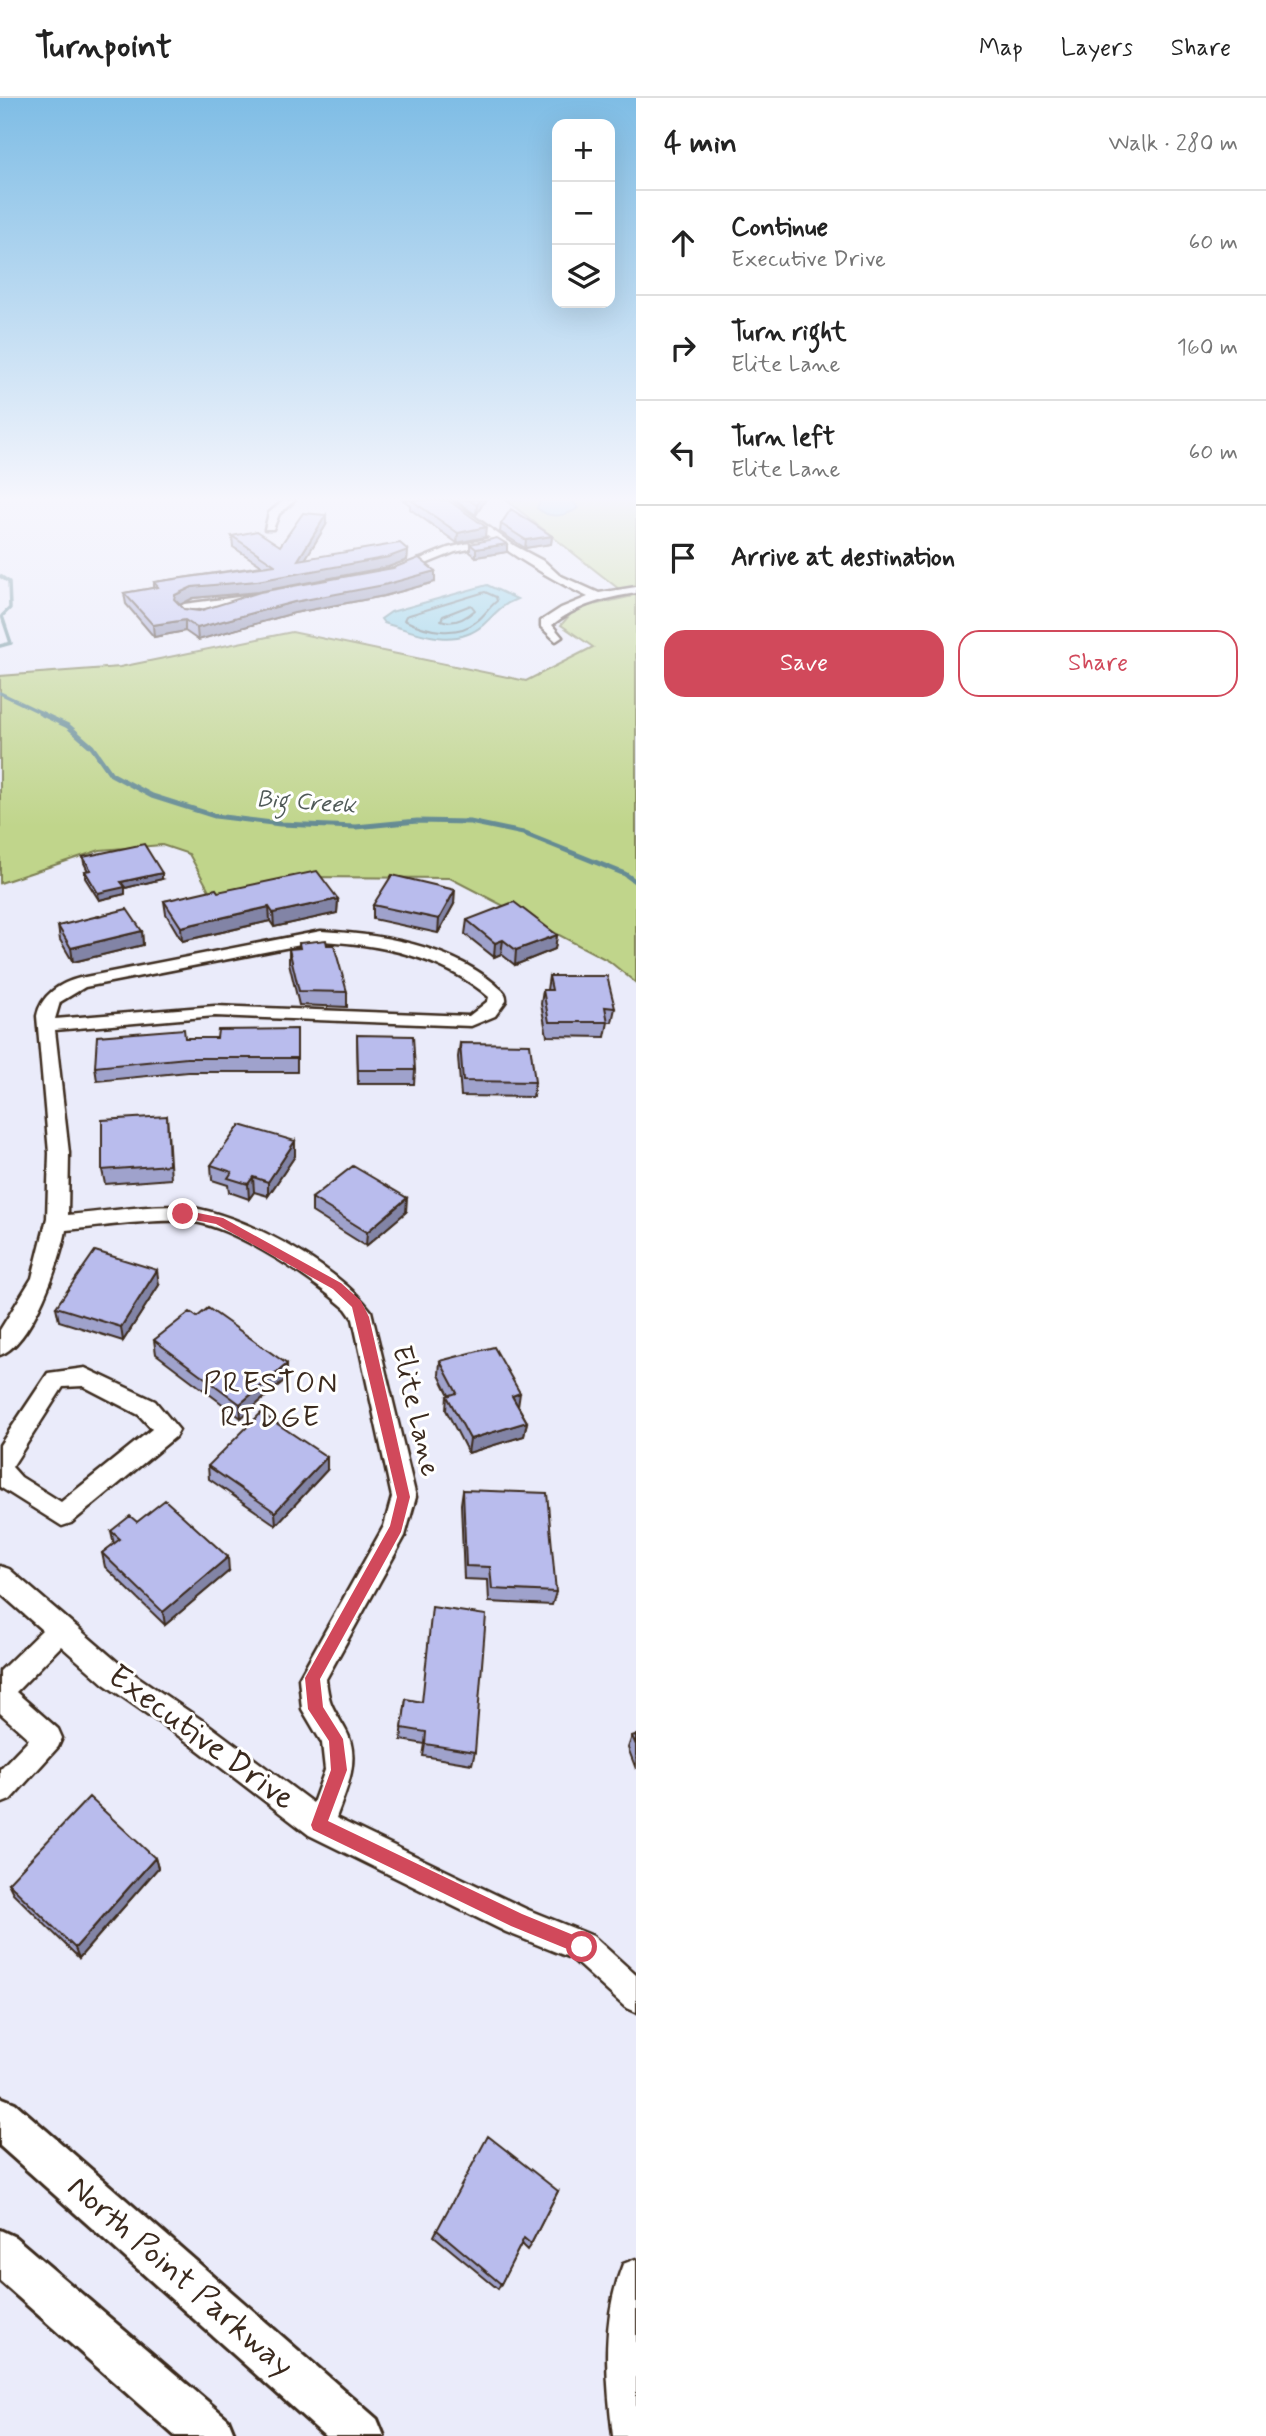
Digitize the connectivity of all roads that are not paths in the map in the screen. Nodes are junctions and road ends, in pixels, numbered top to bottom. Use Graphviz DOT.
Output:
graph roads {
  1 [pos="183,609"];
  2 [pos="222,609"];
  3 [pos="567,609"];
  4 [pos="556,637"];
  5 [pos="46,1025"];
  6 [pos="57,1223"];
  7 [pos="0,1346"];
  8 [pos="3,1478"];
  9 [pos="0,1577"];
  10 [pos="59,1630"];
  11 [pos="0,1692"];
  12 [pos="0,1790"];
  13 [pos="319,1825"];
  14 [pos="636,1996"];
  15 [pos="0,2118"];
  16 [pos="0,2252"];
  17 [pos="636,2277"];
  18 [pos="211,2436"];
  19 [pos="360,2436"];
  20 [pos="632,2436"];
  1 -- 2 [label="street"];
  3 -- 4 [label="street"];
  5 -- 5 [label="street"];
  5 -- 6 [label="street"];
  6 -- 7 [label="street"];
  6 -- 13 [label="street, Elite Lane"];
  8 -- 8 [label="street"];
  9 -- 10 [label="street, Executive Drive"];
  10 -- 11 [label="street"];
  10 -- 13 [label="street, Executive Drive"];
  11 -- 12 [label="street"];
  13 -- 14 [label="street, Executive Drive"];
  15 -- 19 [label="street, North Point Parkway"];
  16 -- 18 [label="street"];
  17 -- 20 [label="street"];
}
